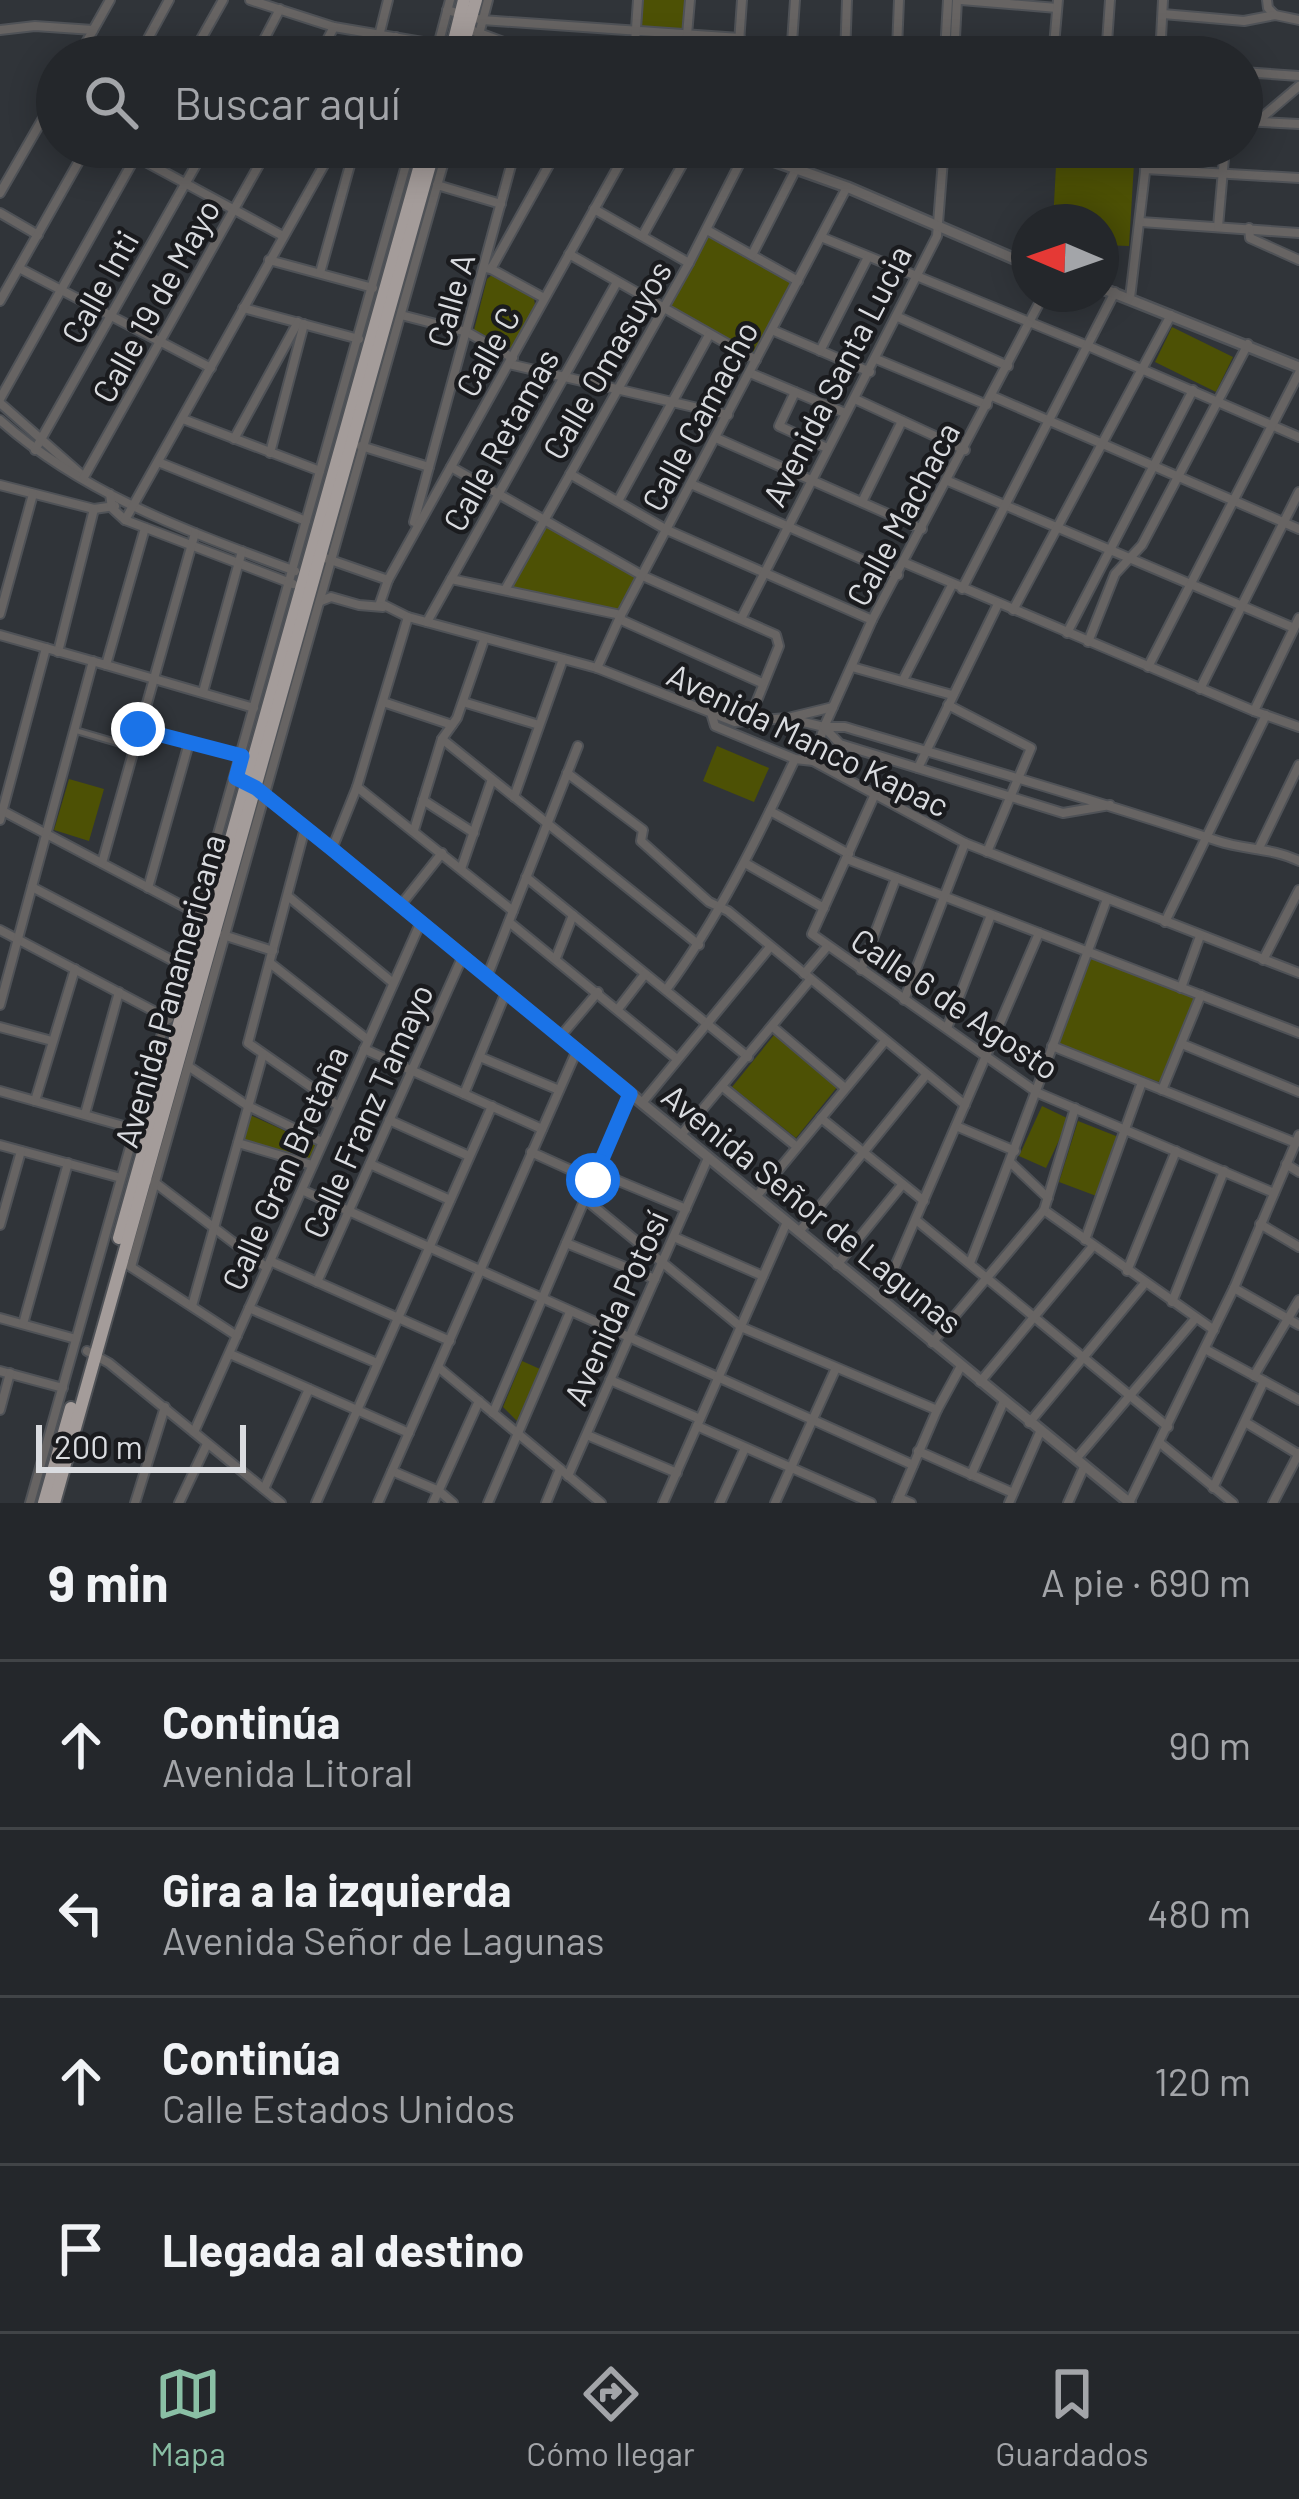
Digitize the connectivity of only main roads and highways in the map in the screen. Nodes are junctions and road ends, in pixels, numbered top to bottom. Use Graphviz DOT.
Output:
graph roads {
  1 [pos="476,0"];
  2 [pos="465,16"];
  3 [pos="418,168"];
  4 [pos="430,168"];
  5 [pos="305,584"];
  6 [pos="212,925"];
  7 [pos="91,1352"];
  8 [pos="44,1503"];
  9 [pos="54,1503"];
  1 -- 2 [label="highway"];
  3 -- 5 [label="highway, Avenida Panamericana"];
  4 -- 5 [label="highway, Avenida Panamericana"];
  5 -- 6 [label="highway, Avenida Panamericana"];
  6 -- 7 [label="highway, Avenida Panamericana"];
  6 -- 7 [label="highway, Avenida Panamericana"];
  7 -- 8 [label="highway, Avenida Panamericana"];
  7 -- 9 [label="highway, Avenida Panamericana"];
}
